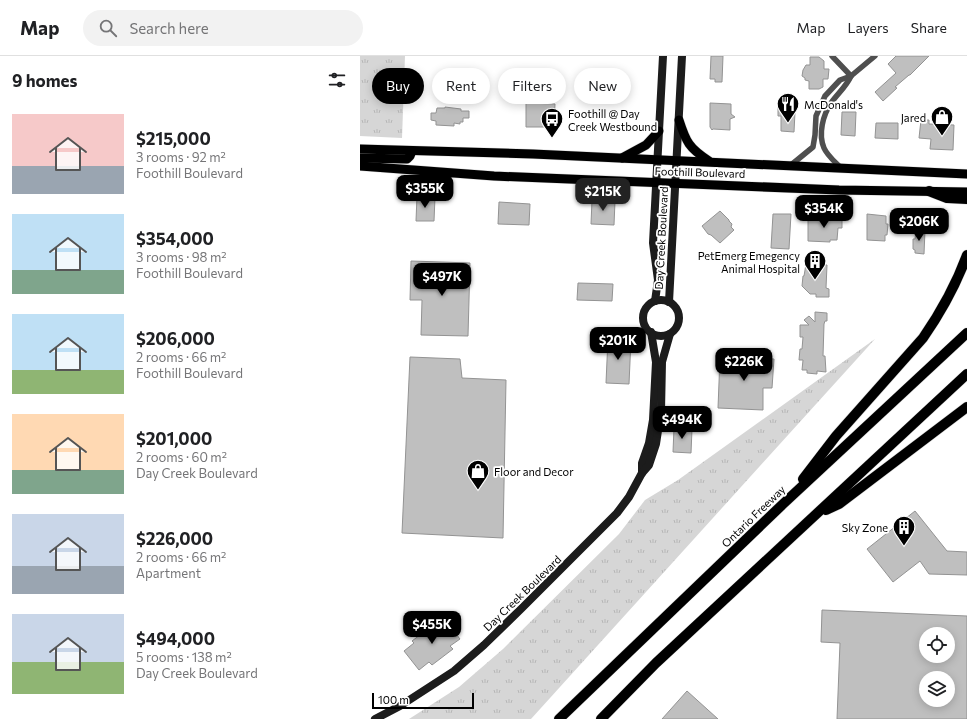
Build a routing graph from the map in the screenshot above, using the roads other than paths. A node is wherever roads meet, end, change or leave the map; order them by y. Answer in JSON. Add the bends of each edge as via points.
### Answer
{"nodes":[{"id":1,"x":663,"y":56,"type":"edge"},
{"id":2,"x":682,"y":56,"type":"edge"},
{"id":3,"x":832,"y":56,"type":"edge"},
{"id":4,"x":875,"y":56,"type":"edge"},
{"id":5,"x":851,"y":76,"type":"junction"},
{"id":6,"x":679,"y":120,"type":"junction"},
{"id":7,"x":659,"y":131,"type":"junction"},
{"id":8,"x":360,"y":149,"type":"edge"},
{"id":9,"x":412,"y":151,"type":"junction"},
{"id":10,"x":360,"y":158,"type":"edge"},
{"id":11,"x":622,"y":158,"type":"junction"},
{"id":12,"x":658,"y":160,"type":"junction"},
{"id":13,"x":677,"y":161,"type":"junction"},
{"id":14,"x":710,"y":162,"type":"junction"},
{"id":15,"x":791,"y":165,"type":"junction"},
{"id":16,"x":360,"y":166,"type":"edge"},
{"id":17,"x":840,"y":167,"type":"junction"},
{"id":18,"x":967,"y":174,"type":"edge"},
{"id":19,"x":657,"y":182,"type":"junction"},
{"id":20,"x":675,"y":183,"type":"junction"},
{"id":21,"x":929,"y":191,"type":"junction"},
{"id":22,"x":967,"y":192,"type":"edge"},
{"id":23,"x":967,"y":199,"type":"edge"},
{"id":24,"x":967,"y":255,"type":"edge"},
{"id":25,"x":655,"y":301,"type":"junction"},
{"id":26,"x":669,"y":302,"type":"junction"},
{"id":27,"x":651,"y":332,"type":"junction"},
{"id":28,"x":967,"y":333,"type":"edge"},
{"id":29,"x":670,"y":334,"type":"junction"},
{"id":30,"x":967,"y":374,"type":"edge"},
{"id":31,"x":967,"y":407,"type":"edge"},
{"id":32,"x":642,"y":473,"type":"junction"},
{"id":33,"x":783,"y":504,"type":"junction"},
{"id":34,"x":817,"y":514,"type":"junction"},
{"id":35,"x":376,"y":719,"type":"edge"},
{"id":36,"x":559,"y":719,"type":"edge"},
{"id":37,"x":601,"y":719,"type":"edge"}],
"edges":[{"from":1,"to":7,"type":"street","name":"Day Creek Boulevard"},
{"from":2,"to":6,"type":"street","name":"Day Creek Boulevard"},
{"from":3,"to":5,"type":"street"},
{"from":4,"to":5,"type":"street"},
{"from":5,"to":15,"type":"street","via":[[840,80],[825,96],[816,116],[813,147]]},
{"from":5,"to":17,"type":"street","via":[[847,86],[826,110],[822,125],[824,147]]},
{"from":6,"to":13,"type":"street","name":"Day Creek Boulevard"},
{"from":6,"to":14,"type":"main road","via":[[686,140]]},
{"from":7,"to":11,"type":"main road","via":[[646,145]]},
{"from":7,"to":12,"type":"street","name":"Day Creek Boulevard"},
{"from":8,"to":9,"type":"main road","name":"Foothill Boulevard"},
{"from":9,"to":10,"type":"main road","via":[[407,159]]},
{"from":9,"to":11,"type":"main road","name":"Foothill Boulevard"},
{"from":11,"to":12,"type":"main road","name":"Foothill Boulevard"},
{"from":12,"to":13,"type":"main road","name":"Foothill Boulevard"},
{"from":12,"to":19,"type":"street","name":"Day Creek Boulevard"},
{"from":13,"to":14,"type":"main road","name":"Foothill Boulevard"},
{"from":13,"to":20,"type":"street","name":"Day Creek Boulevard"},
{"from":14,"to":15,"type":"main road","name":"Foothill Boulevard"},
{"from":15,"to":17,"type":"main road","name":"Foothill Boulevard"},
{"from":16,"to":19,"type":"main road","name":"Foothill Boulevard","via":[[486,175]]},
{"from":17,"to":18,"type":"main road","name":"Foothill Boulevard"},
{"from":19,"to":20,"type":"main road","name":"Foothill Boulevard"},
{"from":19,"to":25,"type":"street","name":"Day Creek Boulevard","via":[[653,243],[658,280]]},
{"from":20,"to":21,"type":"main road","name":"Foothill Boulevard"},
{"from":20,"to":26,"type":"street","name":"Day Creek Boulevard"},
{"from":21,"to":22,"type":"main road","name":"Foothill Boulevard"},
{"from":21,"to":23,"type":"highway","via":[[947,198]]},
{"from":24,"to":33,"type":"highway","via":[[950,295],[923,338],[836,436]]},
{"from":25,"to":26,"type":"street"},
{"from":25,"to":27,"type":"street","via":[[648,307],[644,316],[645,326]]},
{"from":26,"to":29,"type":"street","via":[[679,316],[677,327]]},
{"from":27,"to":29,"type":"street","via":[[660,336]]},
{"from":27,"to":32,"type":"street","name":"Day Creek Boulevard","via":[[656,362],[654,416],[642,463]]},
{"from":28,"to":33,"type":"highway","name":"Ontario Freeway"},
{"from":29,"to":32,"type":"street","name":"Day Creek Boulevard","via":[[662,362],[659,432],[649,465]]},
{"from":30,"to":34,"type":"highway"},
{"from":31,"to":34,"type":"highway","via":[[840,504]]},
{"from":32,"to":35,"type":"street","name":"Day Creek Boulevard","via":[[617,513],[484,645],[454,671]]},
{"from":33,"to":36,"type":"highway","name":"Ontario Freeway"},
{"from":34,"to":37,"type":"highway","via":[[656,663]]}]}
